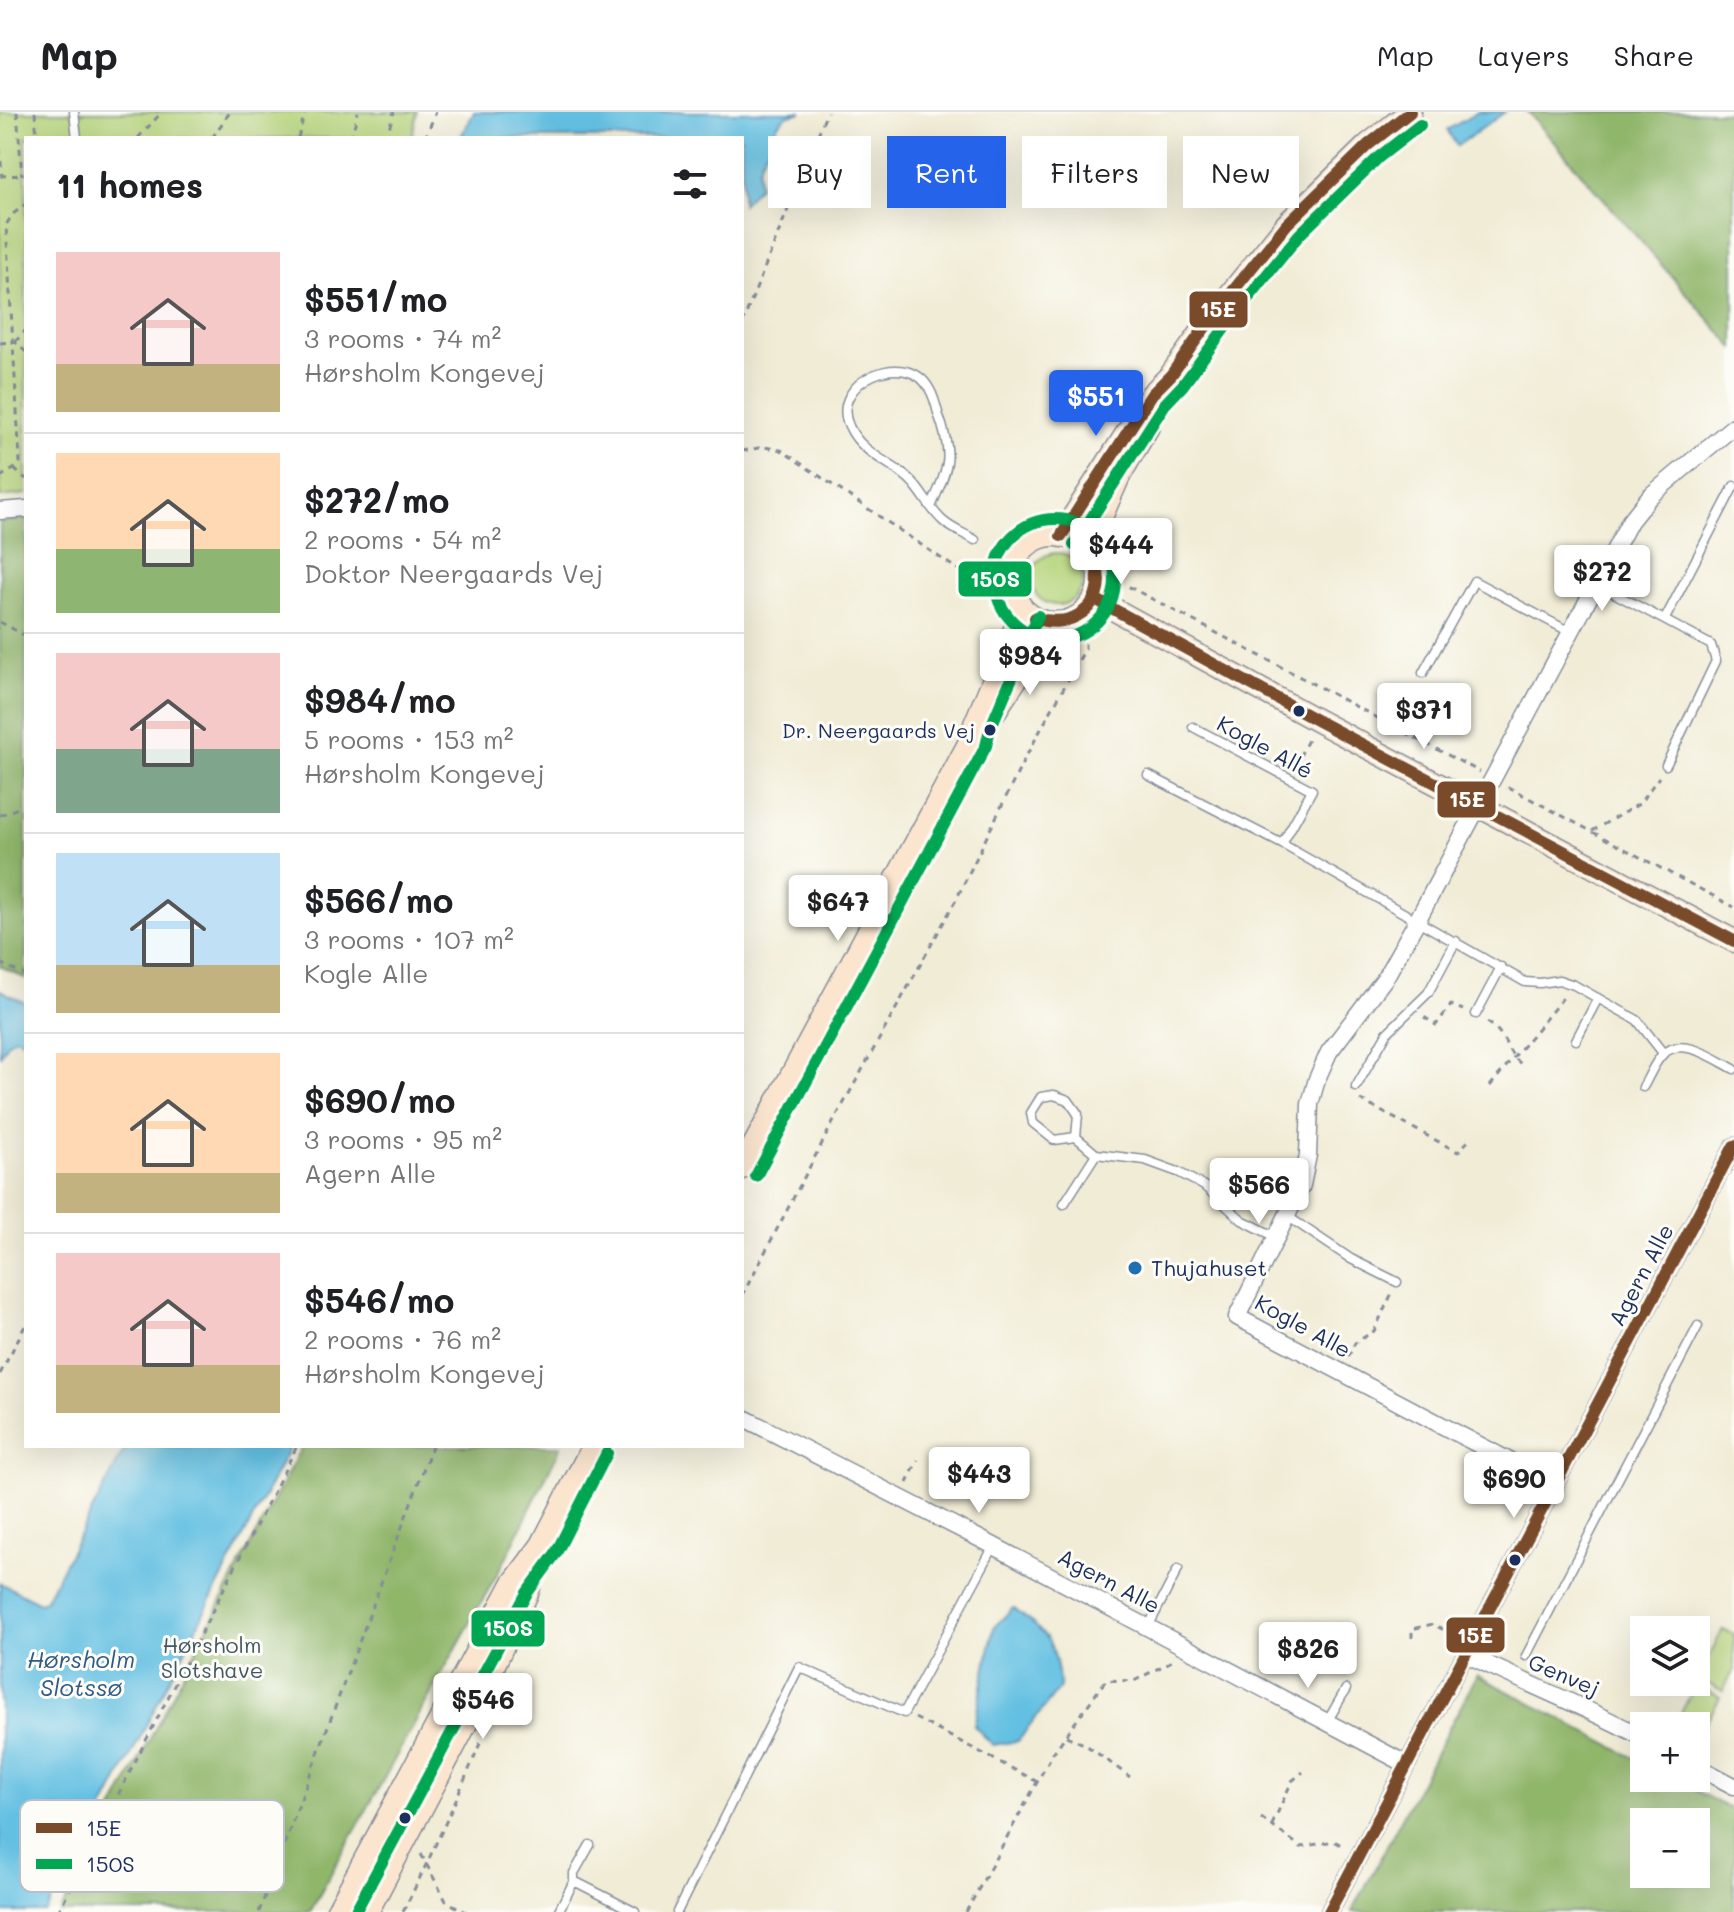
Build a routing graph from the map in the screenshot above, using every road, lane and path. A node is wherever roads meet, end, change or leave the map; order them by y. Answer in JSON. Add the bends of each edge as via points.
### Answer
{"nodes":[{"id":1,"x":17,"y":112,"type":"edge"},
{"id":2,"x":35,"y":112,"type":"edge"},
{"id":3,"x":74,"y":112,"type":"edge"},
{"id":4,"x":162,"y":112,"type":"edge"},
{"id":5,"x":230,"y":112,"type":"edge"},
{"id":6,"x":305,"y":112,"type":"edge"},
{"id":7,"x":358,"y":112,"type":"edge"},
{"id":8,"x":394,"y":112,"type":"edge"},
{"id":9,"x":436,"y":112,"type":"edge"},
{"id":10,"x":827,"y":112,"type":"edge"},
{"id":11,"x":1410,"y":112,"type":"edge"},
{"id":12,"x":37,"y":136,"type":"edge"},
{"id":13,"x":77,"y":136,"type":"edge"},
{"id":14,"x":140,"y":136,"type":"edge"},
{"id":15,"x":213,"y":136,"type":"edge"},
{"id":16,"x":299,"y":136,"type":"edge"},
{"id":17,"x":352,"y":136,"type":"edge"},
{"id":18,"x":387,"y":136,"type":"edge"},
{"id":19,"x":426,"y":136,"type":"edge"},
{"id":20,"x":0,"y":149,"type":"edge"},
{"id":21,"x":24,"y":175,"type":"edge"},
{"id":22,"x":1,"y":176,"type":"edge"},
{"id":23,"x":24,"y":206,"type":"edge"},
{"id":24,"x":744,"y":319,"type":"edge"},
{"id":25,"x":24,"y":332,"type":"edge"},
{"id":26,"x":15,"y":342,"type":"junction"},
{"id":27,"x":0,"y":343,"type":"edge"},
{"id":28,"x":24,"y":350,"type":"edge"},
{"id":29,"x":1171,"y":375,"type":"junction"},
{"id":30,"x":17,"y":409,"type":"junction"},
{"id":31,"x":24,"y":409,"type":"edge"},
{"id":32,"x":17,"y":418,"type":"junction"},
{"id":33,"x":24,"y":418,"type":"edge"},
{"id":34,"x":24,"y":425,"type":"edge"},
{"id":35,"x":18,"y":426,"type":"junction"},
{"id":36,"x":1734,"y":426,"type":"edge"},
{"id":37,"x":19,"y":434,"type":"junction"},
{"id":38,"x":24,"y":434,"type":"edge"},
{"id":39,"x":19,"y":441,"type":"junction"},
{"id":40,"x":24,"y":441,"type":"edge"},
{"id":41,"x":20,"y":449,"type":"junction"},
{"id":42,"x":24,"y":449,"type":"edge"},
{"id":43,"x":744,"y":451,"type":"edge"},
{"id":44,"x":14,"y":469,"type":"junction"},
{"id":45,"x":0,"y":477,"type":"edge"},
{"id":46,"x":24,"y":477,"type":"edge"},
{"id":47,"x":1734,"y":486,"type":"edge"},
{"id":48,"x":931,"y":507,"type":"junction"},
{"id":49,"x":24,"y":509,"type":"edge"},
{"id":50,"x":0,"y":511,"type":"edge"},
{"id":51,"x":1061,"y":536,"type":"junction"},
{"id":52,"x":975,"y":540,"type":"dead end"},
{"id":53,"x":1087,"y":549,"type":"junction"},
{"id":54,"x":1595,"y":583,"type":"junction"},
{"id":55,"x":1093,"y":597,"type":"junction"},
{"id":56,"x":1018,"y":600,"type":"junction"},
{"id":57,"x":1665,"y":619,"type":"junction"},
{"id":58,"x":0,"y":622,"type":"edge"},
{"id":59,"x":1053,"y":623,"type":"junction"},
{"id":60,"x":1570,"y":632,"type":"junction"},
{"id":61,"x":24,"y":635,"type":"edge"},
{"id":62,"x":1423,"y":673,"type":"dead end"},
{"id":63,"x":1193,"y":727,"type":"dead end"},
{"id":64,"x":972,"y":738,"type":"junction"},
{"id":65,"x":1666,"y":765,"type":"joint"},
{"id":66,"x":1148,"y":775,"type":"dead end"},
{"id":67,"x":1492,"y":779,"type":"junction"},
{"id":68,"x":1478,"y":805,"type":"junction"},
{"id":69,"x":24,"y":806,"type":"edge"},
{"id":70,"x":0,"y":815,"type":"edge"},
{"id":71,"x":1592,"y":831,"type":"junction"},
{"id":72,"x":1282,"y":844,"type":"junction"},
{"id":73,"x":1734,"y":907,"type":"edge"},
{"id":74,"x":1418,"y":919,"type":"junction"},
{"id":75,"x":1456,"y":941,"type":"junction"},
{"id":76,"x":1734,"y":941,"type":"edge"},
{"id":77,"x":0,"y":963,"type":"edge"},
{"id":78,"x":1501,"y":967,"type":"junction"},
{"id":79,"x":24,"y":975,"type":"edge"},
{"id":80,"x":1574,"y":985,"type":"junction"},
{"id":81,"x":1598,"y":998,"type":"junction"},
{"id":82,"x":1476,"y":1014,"type":"dead end"},
{"id":83,"x":1576,"y":1040,"type":"dead end"},
{"id":84,"x":1663,"y":1053,"type":"junction"},
{"id":85,"x":1734,"y":1069,"type":"edge"},
{"id":86,"x":1490,"y":1086,"type":"dead end"},
{"id":87,"x":1356,"y":1087,"type":"joint"},
{"id":88,"x":1643,"y":1087,"type":"dead end"},
{"id":89,"x":1076,"y":1137,"type":"junction"},
{"id":90,"x":1470,"y":1139,"type":"dead end"},
{"id":91,"x":1734,"y":1146,"type":"edge"},
{"id":92,"x":1096,"y":1154,"type":"junction"},
{"id":93,"x":744,"y":1164,"type":"edge"},
{"id":94,"x":1064,"y":1204,"type":"dead end"},
{"id":95,"x":1286,"y":1215,"type":"junction"},
{"id":96,"x":1276,"y":1237,"type":"junction"},
{"id":97,"x":1397,"y":1282,"type":"joint"},
{"id":98,"x":744,"y":1292,"type":"edge"},
{"id":99,"x":1698,"y":1326,"type":"dead end"},
{"id":100,"x":24,"y":1328,"type":"edge"},
{"id":101,"x":1340,"y":1372,"type":"junction"},
{"id":102,"x":0,"y":1374,"type":"edge"},
{"id":103,"x":744,"y":1421,"type":"edge"},
{"id":104,"x":296,"y":1448,"type":"edge"},
{"id":105,"x":431,"y":1448,"type":"edge"},
{"id":106,"x":592,"y":1448,"type":"edge"},
{"id":107,"x":918,"y":1460,"type":"dead end"},
{"id":108,"x":1555,"y":1485,"type":"junction"},
{"id":109,"x":901,"y":1497,"type":"junction"},
{"id":110,"x":542,"y":1545,"type":"junction"},
{"id":111,"x":994,"y":1546,"type":"junction"},
{"id":112,"x":1178,"y":1569,"type":"dead end"},
{"id":113,"x":1148,"y":1627,"type":"junction"},
{"id":114,"x":1412,"y":1638,"type":"dead end"},
{"id":115,"x":1468,"y":1649,"type":"junction"},
{"id":116,"x":1191,"y":1650,"type":"junction"},
{"id":117,"x":1526,"y":1656,"type":"dead end"},
{"id":118,"x":1346,"y":1689,"type":"dead end"},
{"id":119,"x":447,"y":1707,"type":"junction"},
{"id":120,"x":904,"y":1713,"type":"junction"},
{"id":121,"x":1327,"y":1722,"type":"junction"},
{"id":122,"x":1630,"y":1731,"type":"edge"},
{"id":123,"x":1065,"y":1736,"type":"junction"},
{"id":124,"x":1406,"y":1764,"type":"junction"},
{"id":125,"x":1303,"y":1772,"type":"dead end"},
{"id":126,"x":1710,"y":1773,"type":"edge"},
{"id":127,"x":1130,"y":1777,"type":"dead end"},
{"id":128,"x":1037,"y":1782,"type":"junction"},
{"id":129,"x":1734,"y":1786,"type":"edge"},
{"id":130,"x":115,"y":1800,"type":"edge"},
{"id":131,"x":1261,"y":1818,"type":"dead end"},
{"id":132,"x":1272,"y":1825,"type":"junction"},
{"id":133,"x":410,"y":1834,"type":"junction"},
{"id":134,"x":284,"y":1845,"type":"edge"},
{"id":135,"x":590,"y":1845,"type":"dead end"},
{"id":136,"x":1359,"y":1855,"type":"junction"},
{"id":137,"x":574,"y":1881,"type":"junction"},
{"id":138,"x":68,"y":1892,"type":"edge"},
{"id":139,"x":266,"y":1892,"type":"edge"},
{"id":140,"x":58,"y":1912,"type":"edge"},
{"id":141,"x":259,"y":1912,"type":"edge"},
{"id":142,"x":337,"y":1912,"type":"edge"},
{"id":143,"x":350,"y":1912,"type":"edge"},
{"id":144,"x":367,"y":1912,"type":"edge"},
{"id":145,"x":466,"y":1912,"type":"edge"},
{"id":146,"x":558,"y":1912,"type":"edge"},
{"id":147,"x":635,"y":1912,"type":"edge"},
{"id":148,"x":677,"y":1912,"type":"edge"},
{"id":149,"x":966,"y":1912,"type":"edge"},
{"id":150,"x":1329,"y":1912,"type":"edge"}],
"edges":[{"from":1,"to":21,"type":"path"},
{"from":2,"to":12,"type":"path"},
{"from":3,"to":13,"type":"lane"},
{"from":4,"to":14,"type":"path"},
{"from":5,"to":15,"type":"path"},
{"from":6,"to":16,"type":"path"},
{"from":7,"to":17,"type":"path"},
{"from":8,"to":18,"type":"path"},
{"from":9,"to":19,"type":"path"},
{"from":10,"to":24,"type":"path"},
{"from":11,"to":29,"type":"main road","via":[[1287,224]]},
{"from":20,"to":22,"type":"path"},
{"from":21,"to":22,"type":"path"},
{"from":23,"to":26,"type":"path","via":[[6,225]]},
{"from":25,"to":26,"type":"path"},
{"from":26,"to":27,"type":"path"},
{"from":26,"to":28,"type":"path"},
{"from":26,"to":30,"type":"path"},
{"from":29,"to":51,"type":"main road","via":[[1152,394]]},
{"from":29,"to":53,"type":"main road","via":[[1164,402],[1119,476]]},
{"from":30,"to":31,"type":"path"},
{"from":30,"to":32,"type":"path"},
{"from":32,"to":33,"type":"path"},
{"from":32,"to":35,"type":"path"},
{"from":34,"to":35,"type":"path"},
{"from":35,"to":37,"type":"path"},
{"from":36,"to":54,"type":"street","name":"Kogle Alle","via":[[1650,496]]},
{"from":37,"to":38,"type":"path"},
{"from":37,"to":39,"type":"path"},
{"from":39,"to":40,"type":"path"},
{"from":39,"to":41,"type":"path"},
{"from":41,"to":42,"type":"path"},
{"from":41,"to":44,"type":"path"},
{"from":43,"to":56,"type":"path","via":[[781,450],[991,592]]},
{"from":44,"to":45,"type":"path"},
{"from":44,"to":46,"type":"path"},
{"from":47,"to":57,"type":"lane"},
{"from":48,"to":48,"type":"lane","via":[[910,479],[863,448],[848,425],[851,394],[863,380],[887,368],[915,373],[930,387],[948,441],[948,463]]},
{"from":48,"to":52,"type":"lane"},
{"from":49,"to":50,"type":"street"},
{"from":51,"to":53,"type":"main road"},
{"from":51,"to":56,"type":"main road","via":[[1035,540],[1016,559],[1011,575]]},
{"from":53,"to":55,"type":"main road","via":[[1096,563]]},
{"from":54,"to":57,"type":"lane"},
{"from":54,"to":60,"type":"street","name":"Kogle Alle"},
{"from":55,"to":59,"type":"main road","via":[[1070,621]]},
{"from":55,"to":67,"type":"path","via":[[1122,583]]},
{"from":55,"to":68,"type":"main road"},
{"from":55,"to":98,"type":"path","via":[[1085,649]]},
{"from":56,"to":59,"type":"main road","via":[[1042,621]]},
{"from":56,"to":64,"type":"main road"},
{"from":57,"to":65,"type":"lane","via":[[1711,645],[1716,661]]},
{"from":58,"to":61,"type":"path"},
{"from":59,"to":64,"type":"main road","via":[[985,727]]},
{"from":60,"to":62,"type":"lane","via":[[1474,581]]},
{"from":60,"to":67,"type":"street","name":"Kogle Alle"},
{"from":63,"to":72,"type":"lane","name":"Kogle Allé","via":[[1312,790]]},
{"from":64,"to":93,"type":"main road"},
{"from":65,"to":71,"type":"path","via":[[1639,804]]},
{"from":66,"to":72,"type":"lane"},
{"from":67,"to":68,"type":"street","name":"Kogle Alle"},
{"from":67,"to":71,"type":"path"},
{"from":68,"to":74,"type":"street","name":"Kogle Alle"},
{"from":68,"to":76,"type":"main road"},
{"from":69,"to":70,"type":"path"},
{"from":71,"to":73,"type":"path"},
{"from":72,"to":74,"type":"lane"},
{"from":74,"to":75,"type":"lane"},
{"from":74,"to":95,"type":"street","name":"Kogle Alle","via":[[1385,978],[1329,1052],[1310,1104],[1302,1185]]},
{"from":75,"to":78,"type":"lane"},
{"from":75,"to":87,"type":"lane","via":[[1428,993],[1387,1033]]},
{"from":77,"to":79,"type":"path"},
{"from":78,"to":80,"type":"lane","via":[[1525,982],[1559,980]]},
{"from":78,"to":82,"type":"lane"},
{"from":80,"to":81,"type":"lane"},
{"from":80,"to":86,"type":"path"},
{"from":81,"to":83,"type":"lane"},
{"from":81,"to":84,"type":"lane","via":[[1637,1020]]},
{"from":84,"to":85,"type":"lane","via":[[1692,1048]]},
{"from":84,"to":88,"type":"lane"},
{"from":87,"to":90,"type":"path","via":[[1357,1098],[1458,1152]]},
{"from":89,"to":89,"type":"lane","via":[[1078,1114],[1068,1100],[1041,1097],[1031,1113],[1033,1123],[1054,1140]]},
{"from":89,"to":92,"type":"lane"},
{"from":91,"to":108,"type":"street","name":"Agern Alle"},
{"from":92,"to":94,"type":"lane"},
{"from":92,"to":96,"type":"lane","via":[[1145,1160],[1178,1172],[1204,1186],[1242,1220]]},
{"from":95,"to":96,"type":"street","name":"Kogle Alle"},
{"from":95,"to":97,"type":"lane","via":[[1351,1259]]},
{"from":96,"to":101,"type":"street","name":"Kogle Alle","via":[[1237,1317]]},
{"from":97,"to":101,"type":"path","via":[[1374,1331],[1355,1343]]},
{"from":99,"to":117,"type":"lane"},
{"from":100,"to":102,"type":"path"},
{"from":101,"to":108,"type":"street","name":"Kogle Alle"},
{"from":103,"to":109,"type":"street","name":"Agern Alle"},
{"from":104,"to":130,"type":"path"},
{"from":105,"to":134,"type":"path"},
{"from":106,"to":110,"type":"main road"},
{"from":107,"to":109,"type":"path"},
{"from":108,"to":115,"type":"street","name":"Agern Alle"},
{"from":109,"to":111,"type":"street","name":"Agern Alle"},
{"from":110,"to":119,"type":"main road","via":[[513,1584]]},
{"from":110,"to":133,"type":"main road","via":[[528,1591]]},
{"from":111,"to":113,"type":"street","name":"Agern Alle"},
{"from":111,"to":120,"type":"lane"},
{"from":112,"to":113,"type":"lane"},
{"from":113,"to":116,"type":"street","name":"Agern Alle"},
{"from":114,"to":115,"type":"path","via":[[1412,1629],[1433,1624]]},
{"from":115,"to":122,"type":"street","name":"Genvej","via":[[1531,1686]]},
{"from":115,"to":124,"type":"street","name":"Agern Alle"},
{"from":116,"to":121,"type":"street","name":"Agern Alle"},
{"from":116,"to":123,"type":"path","via":[[1134,1681],[1106,1680]]},
{"from":118,"to":121,"type":"lane"},
{"from":119,"to":142,"type":"main road"},
{"from":119,"to":143,"type":"main road","via":[[438,1744]]},
{"from":120,"to":128,"type":"path"},
{"from":120,"to":148,"type":"lane","via":[[799,1667]]},
{"from":121,"to":124,"type":"street","name":"Agern Alle"},
{"from":123,"to":127,"type":"path"},
{"from":123,"to":128,"type":"path"},
{"from":124,"to":136,"type":"street","name":"Agern Alle"},
{"from":125,"to":132,"type":"path","via":[[1292,1781]]},
{"from":126,"to":129,"type":"street"},
{"from":128,"to":149,"type":"path"},
{"from":131,"to":132,"type":"path"},
{"from":132,"to":136,"type":"path","via":[[1301,1847],[1334,1841]]},
{"from":133,"to":144,"type":"main road"},
{"from":133,"to":145,"type":"path","via":[[446,1901]]},
{"from":135,"to":137,"type":"lane"},
{"from":136,"to":150,"type":"street","name":"Agern Alle"},
{"from":137,"to":146,"type":"lane"},
{"from":137,"to":147,"type":"lane"},
{"from":138,"to":140,"type":"path"},
{"from":139,"to":141,"type":"path"}]}
